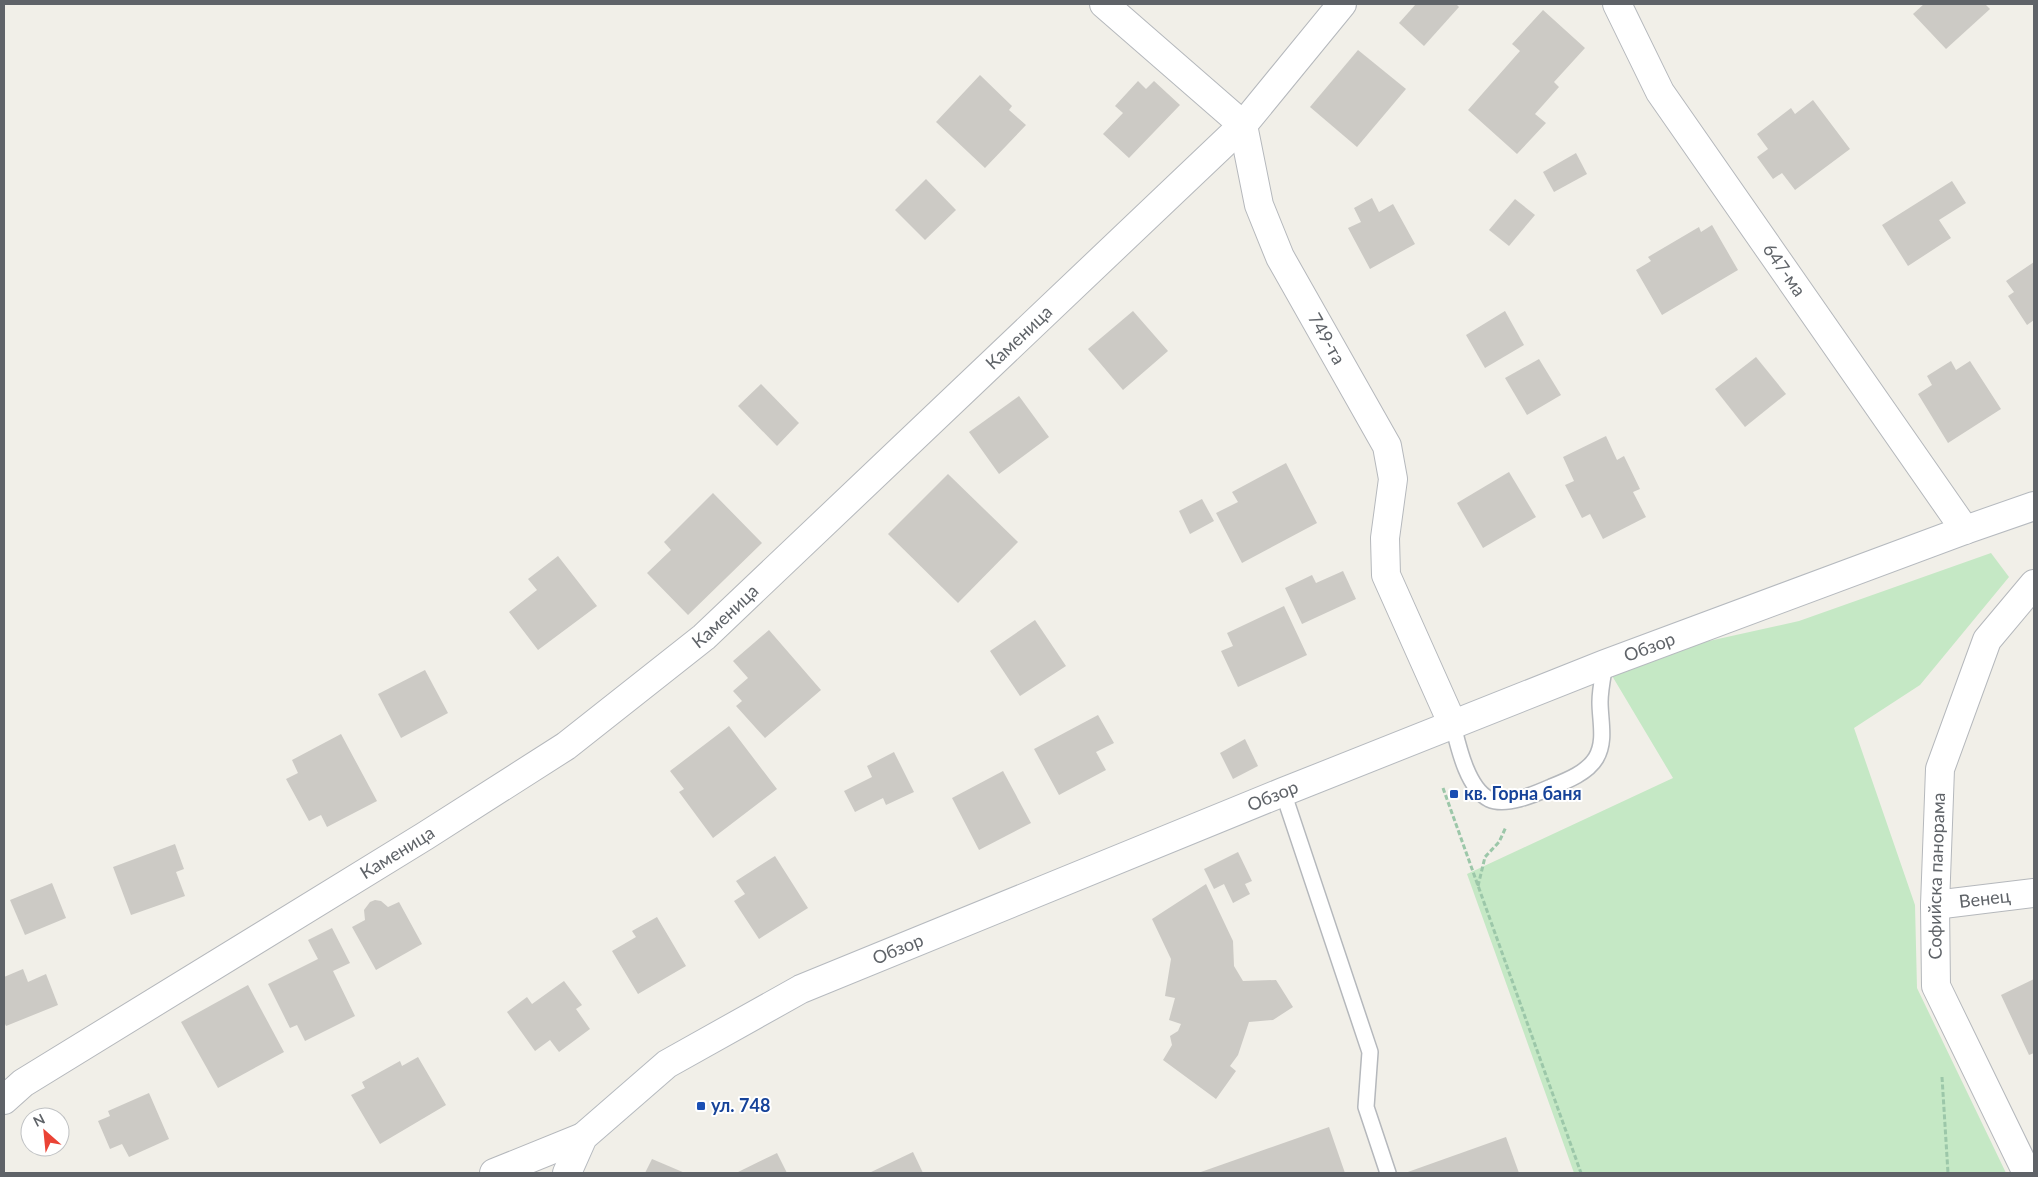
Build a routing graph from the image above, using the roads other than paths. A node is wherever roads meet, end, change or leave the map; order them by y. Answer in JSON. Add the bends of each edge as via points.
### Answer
{"nodes":[{"id":1,"x":1104,"y":4,"type":"edge"},
{"id":2,"x":1342,"y":4,"type":"edge"},
{"id":3,"x":1617,"y":4,"type":"edge"},
{"id":4,"x":1243,"y":125,"type":"junction"},
{"id":5,"x":2034,"y":506,"type":"edge"},
{"id":6,"x":1964,"y":530,"type":"junction"},
{"id":7,"x":2034,"y":584,"type":"edge"},
{"id":8,"x":1605,"y":664,"type":"junction"},
{"id":9,"x":1453,"y":725,"type":"junction"},
{"id":10,"x":1283,"y":792,"type":"junction"},
{"id":11,"x":2034,"y":893,"type":"edge"},
{"id":12,"x":1935,"y":905,"type":"junction"},
{"id":13,"x":4,"y":1100,"type":"edge"},
{"id":14,"x":583,"y":1137,"type":"junction"},
{"id":15,"x":494,"y":1173,"type":"edge"},
{"id":16,"x":567,"y":1173,"type":"edge"},
{"id":17,"x":1388,"y":1173,"type":"edge"},
{"id":18,"x":2027,"y":1173,"type":"edge"}],
"edges":[{"from":1,"to":4,"type":"street"},
{"from":2,"to":4,"type":"street","name":"Каменица"},
{"from":3,"to":6,"type":"street","name":"647-ма","via":[[1660,92]]},
{"from":4,"to":9,"type":"street","name":"749-та","via":[[1259,206],[1280,257],[1387,446],[1392,479],[1385,538],[1386,575]]},
{"from":4,"to":13,"type":"street","name":"Каменица","via":[[704,637],[574,740],[425,836],[24,1083]]},
{"from":5,"to":6,"type":"street","name":"Обзор"},
{"from":6,"to":8,"type":"street","name":"Обзор"},
{"from":7,"to":12,"type":"street","name":"Софийска панорама","via":[[1987,640],[1940,769]]},
{"from":8,"to":9,"type":"street","name":"Обзор"},
{"from":8,"to":9,"type":"lane","via":[[1600,701],[1602,736],[1596,758],[1581,772],[1525,798],[1488,799],[1474,785],[1463,762]]},
{"from":9,"to":10,"type":"street","name":"Обзор"},
{"from":10,"to":14,"type":"street","name":"Обзор","via":[[801,989],[667,1064]]},
{"from":10,"to":17,"type":"lane","via":[[1370,1052],[1366,1107]]},
{"from":11,"to":12,"type":"street","name":"Венец"},
{"from":12,"to":18,"type":"street","name":"Софийска панорама","via":[[1936,986]]},
{"from":14,"to":15,"type":"street"},
{"from":14,"to":16,"type":"street","name":"Обзор"}]}
